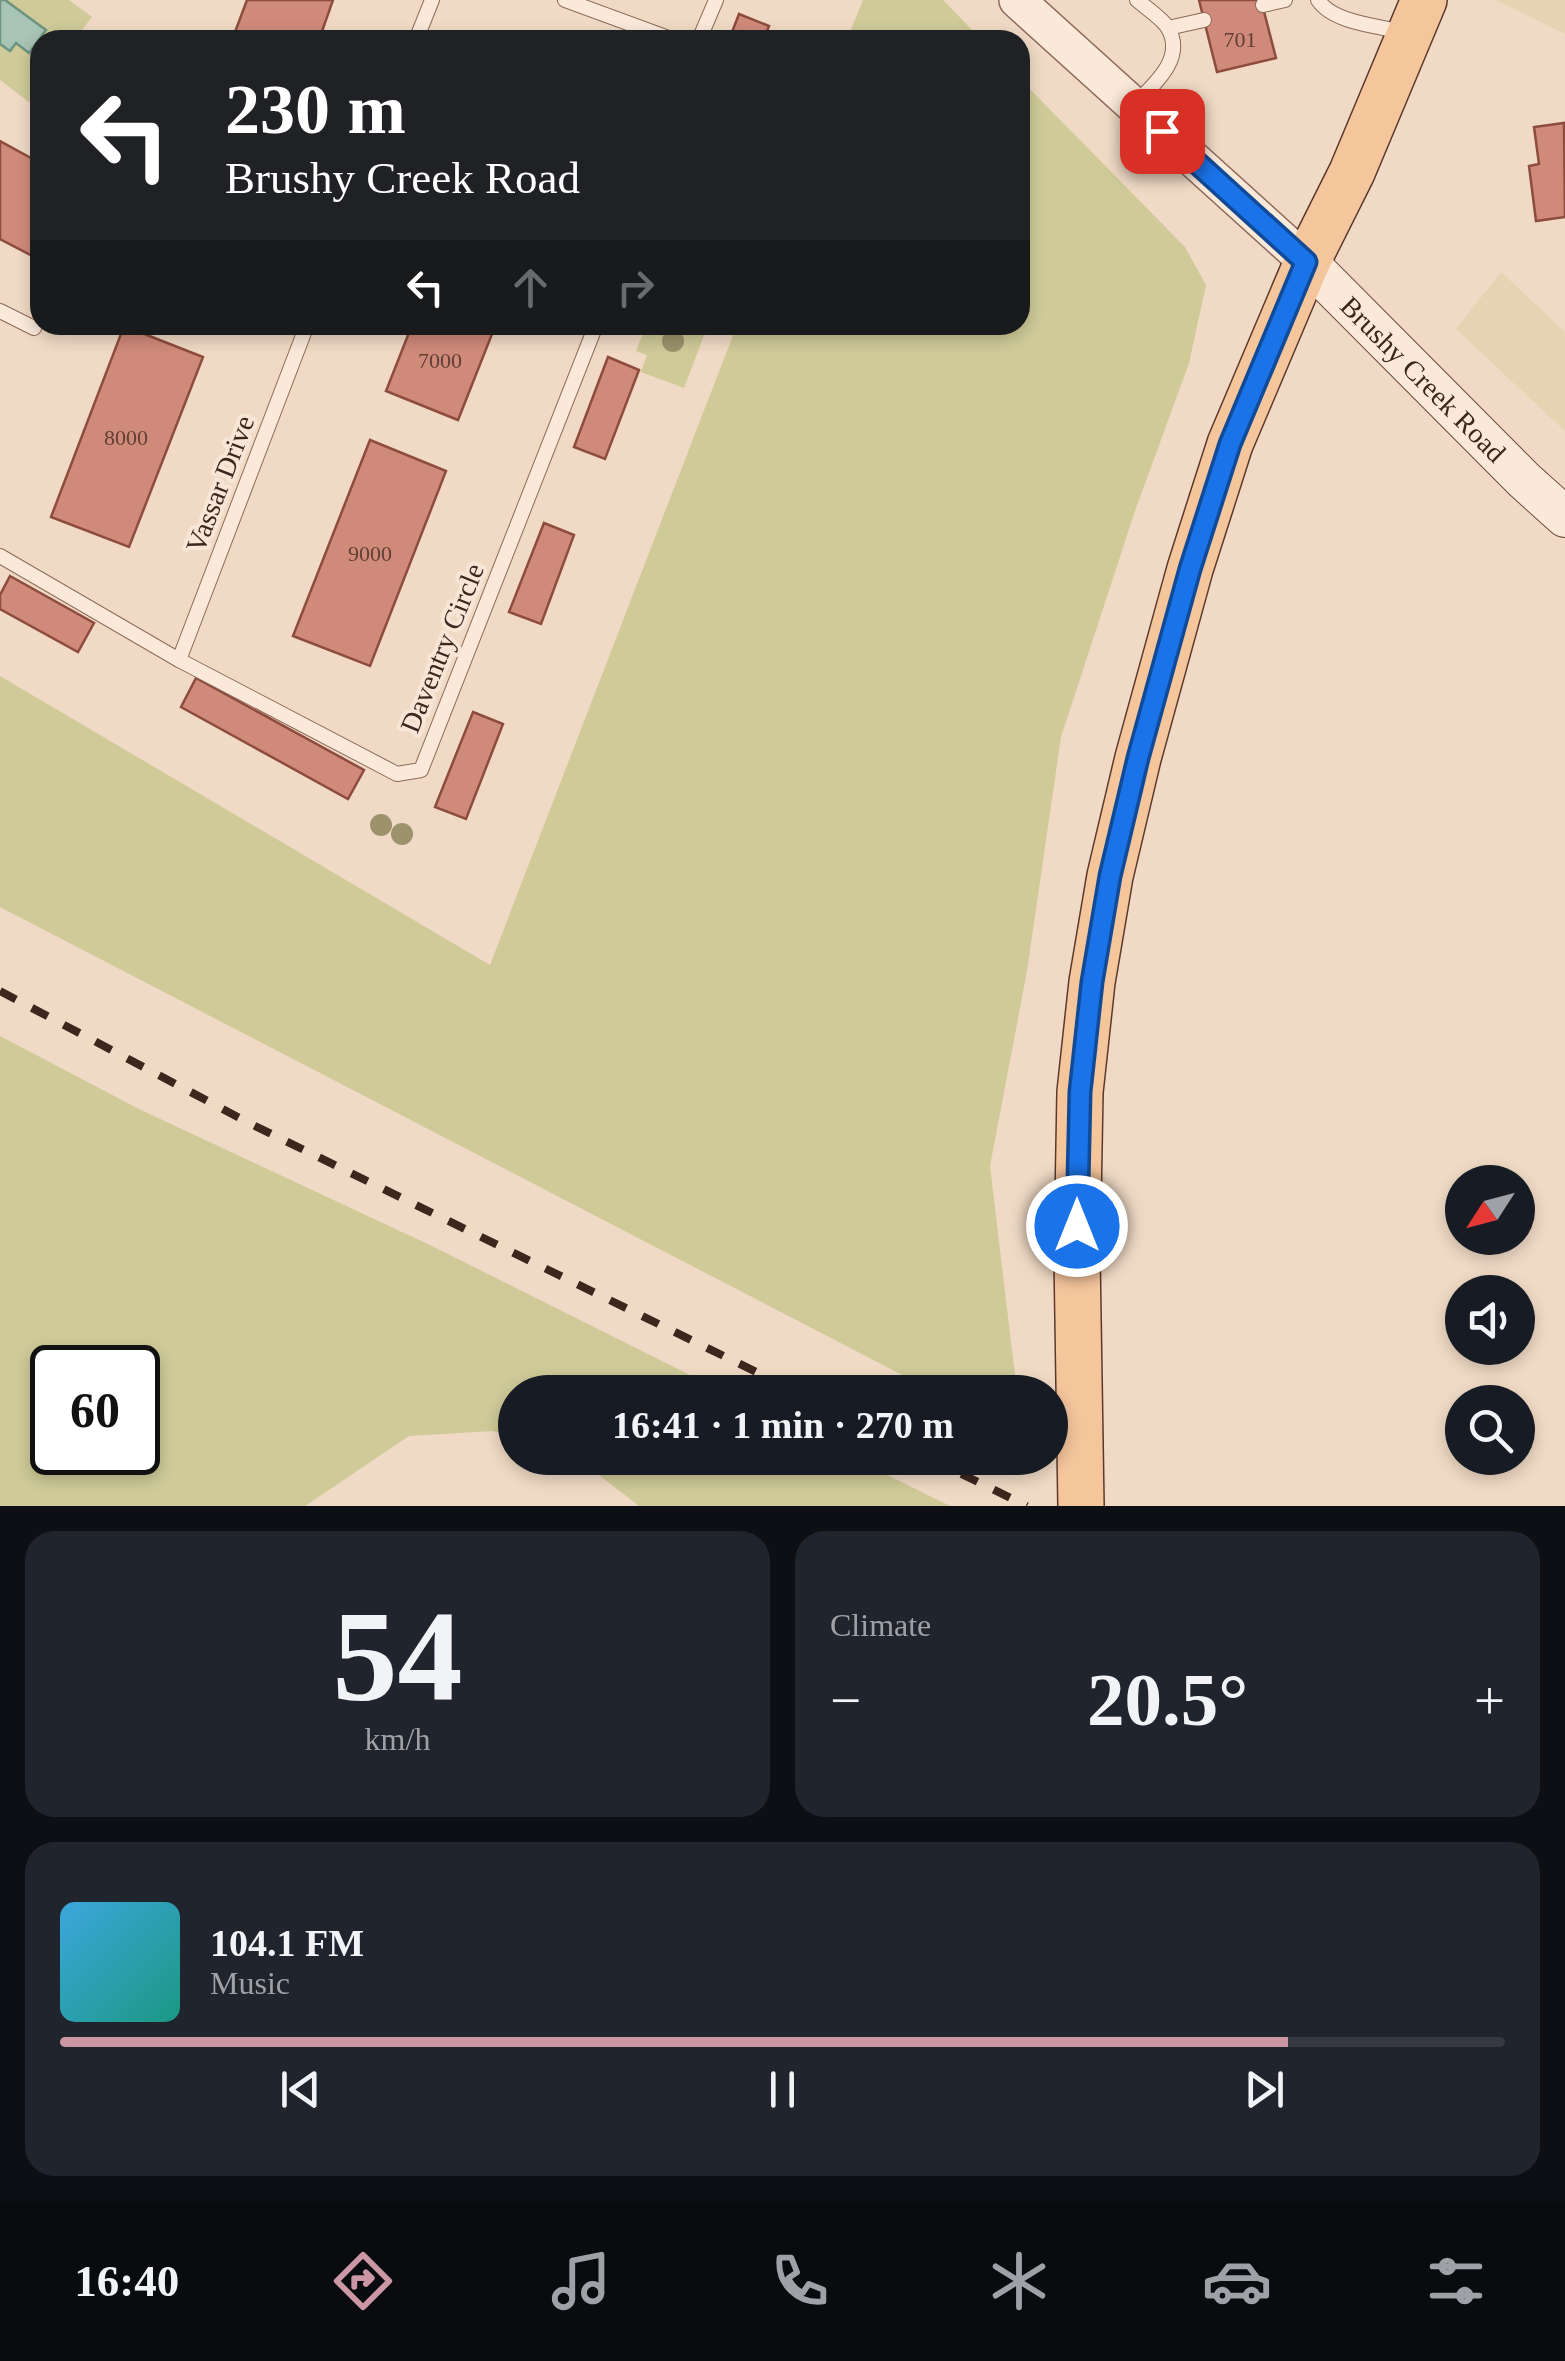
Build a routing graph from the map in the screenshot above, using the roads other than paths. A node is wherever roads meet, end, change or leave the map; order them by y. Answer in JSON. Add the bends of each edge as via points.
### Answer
{"nodes":[{"id":1,"x":432,"y":0,"type":"edge"},
{"id":2,"x":565,"y":0,"type":"edge"},
{"id":3,"x":716,"y":0,"type":"edge"},
{"id":4,"x":1016,"y":0,"type":"edge"},
{"id":5,"x":1137,"y":0,"type":"edge"},
{"id":6,"x":1285,"y":0,"type":"edge"},
{"id":7,"x":1318,"y":0,"type":"edge"},
{"id":8,"x":1262,"y":6,"type":"dead end"},
{"id":9,"x":1417,"y":17,"type":"edge"},
{"id":10,"x":1204,"y":20,"type":"dead end"},
{"id":11,"x":1168,"y":28,"type":"junction"},
{"id":12,"x":420,"y":30,"type":"edge"},
{"id":13,"x":647,"y":30,"type":"edge"},
{"id":14,"x":704,"y":30,"type":"edge"},
{"id":15,"x":1133,"y":105,"type":"junction"},
{"id":16,"x":1306,"y":262,"type":"junction"},
{"id":17,"x":0,"y":310,"type":"edge"},
{"id":18,"x":30,"y":326,"type":"edge"},
{"id":19,"x":303,"y":335,"type":"edge"},
{"id":20,"x":592,"y":335,"type":"edge"},
{"id":21,"x":1565,"y":517,"type":"edge"},
{"id":22,"x":0,"y":556,"type":"edge"},
{"id":23,"x":179,"y":660,"type":"junction"},
{"id":24,"x":1081,"y":1506,"type":"edge"}],
"edges":[{"from":1,"to":12,"type":"lane"},
{"from":2,"to":13,"type":"lane"},
{"from":3,"to":14,"type":"lane"},
{"from":4,"to":15,"type":"street","name":"Brushy Creek Road"},
{"from":5,"to":11,"type":"lane"},
{"from":6,"to":8,"type":"lane"},
{"from":7,"to":9,"type":"lane","via":[[1336,15]]},
{"from":9,"to":16,"type":"main road"},
{"from":10,"to":11,"type":"lane"},
{"from":11,"to":15,"type":"lane","via":[[1168,69]]},
{"from":15,"to":16,"type":"street","name":"Brushy Creek Road"},
{"from":16,"to":21,"type":"main road","name":"Brushy Creek Road"},
{"from":16,"to":24,"type":"main road","via":[[1230,444],[1110,876],[1080,1092]]},
{"from":17,"to":18,"type":"lane"},
{"from":19,"to":23,"type":"lane","name":"Vassar Drive"},
{"from":20,"to":23,"type":"lane","name":"Daventry Circle","via":[[421,770],[396,774]]},
{"from":22,"to":23,"type":"lane","name":"Daventry Circle"}]}
